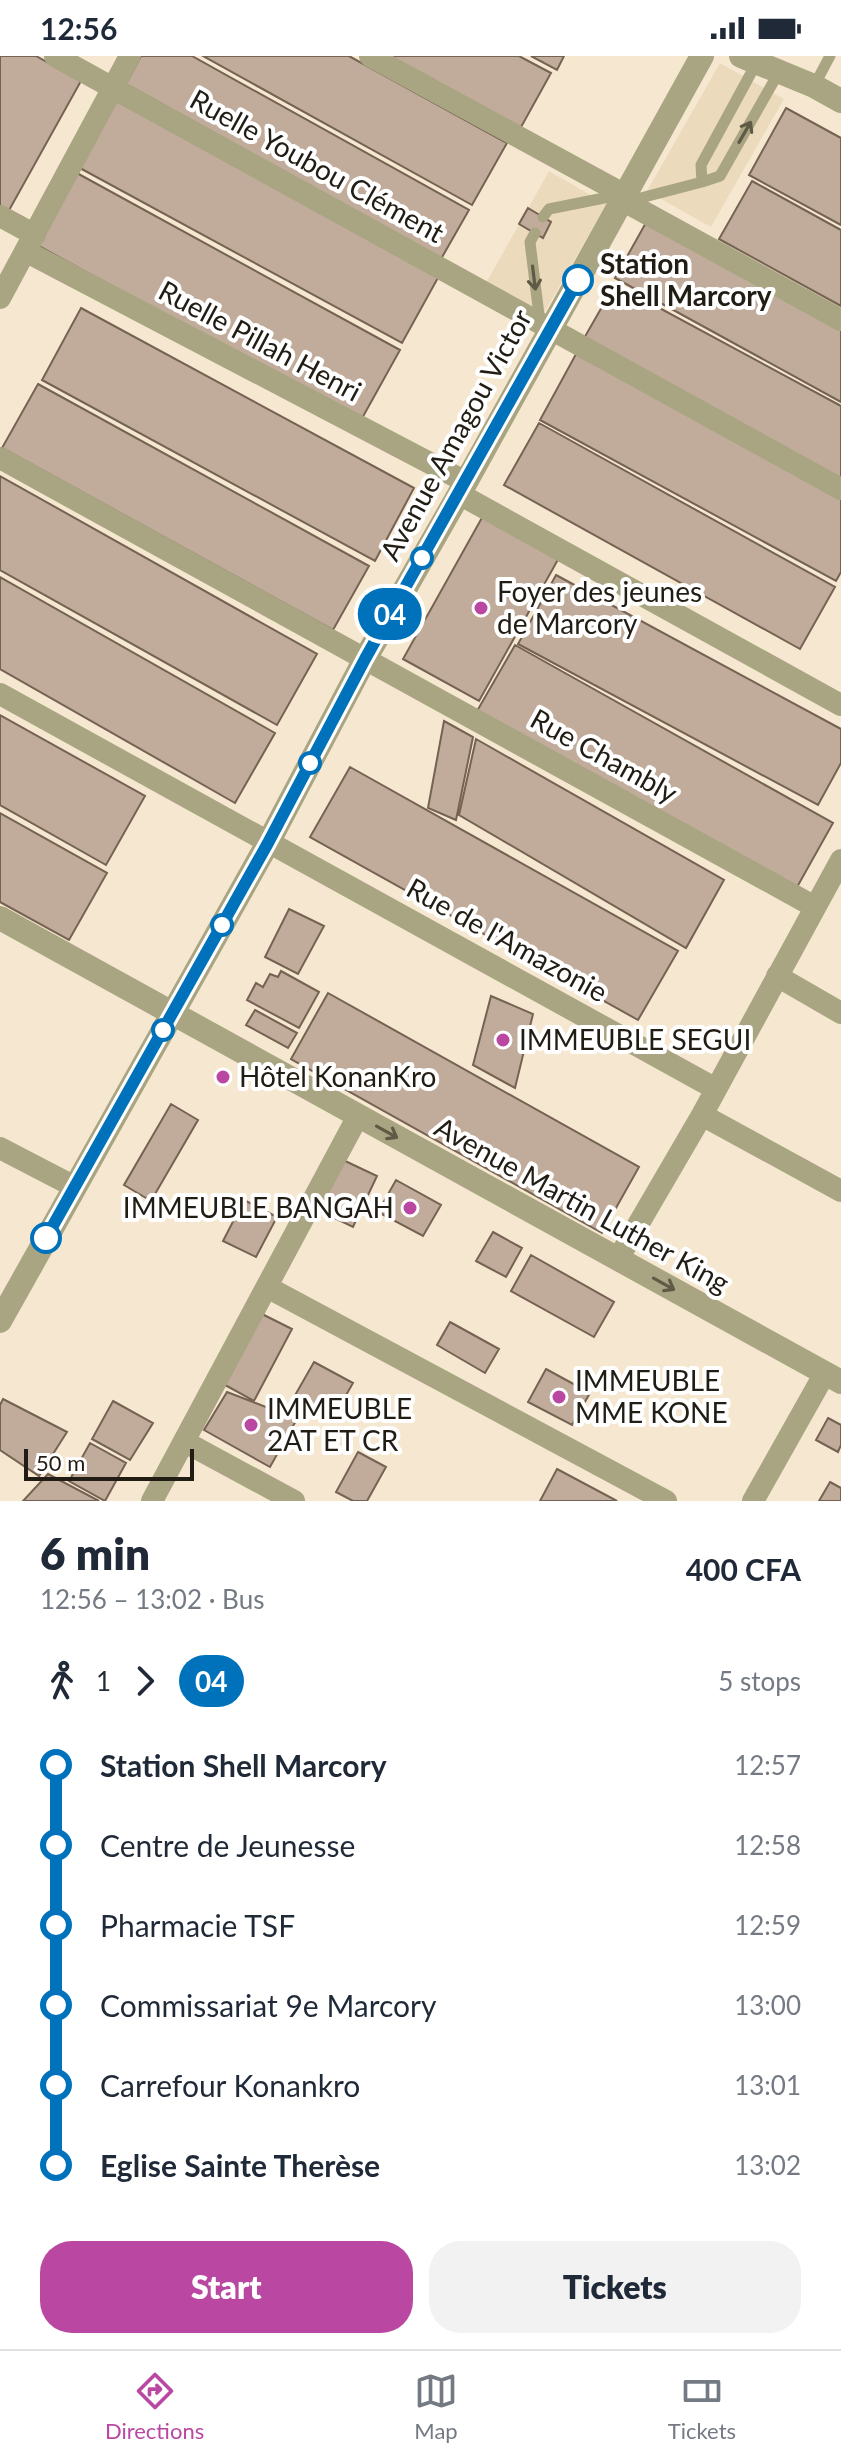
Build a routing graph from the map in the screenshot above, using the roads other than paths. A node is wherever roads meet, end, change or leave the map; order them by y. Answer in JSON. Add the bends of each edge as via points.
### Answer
{"nodes":[{"id":1,"x":55,"y":56,"type":"edge"},
{"id":2,"x":130,"y":56,"type":"edge"},
{"id":3,"x":370,"y":56,"type":"edge"},
{"id":4,"x":702,"y":56,"type":"edge"},
{"id":5,"x":830,"y":56,"type":"edge"},
{"id":6,"x":759,"y":63,"type":"edge"},
{"id":7,"x":112,"y":88,"type":"junction"},
{"id":8,"x":833,"y":93,"type":"edge"},
{"id":9,"x":702,"y":182,"type":"junction"},
{"id":10,"x":624,"y":198,"type":"junction"},
{"id":11,"x":0,"y":216,"type":"edge"},
{"id":12,"x":543,"y":217,"type":"dead end"},
{"id":13,"x":535,"y":233,"type":"dead end"},
{"id":14,"x":31,"y":244,"type":"junction"},
{"id":15,"x":0,"y":298,"type":"edge"},
{"id":16,"x":841,"y":320,"type":"edge"},
{"id":17,"x":546,"y":326,"type":"junction"},
{"id":18,"x":0,"y":458,"type":"edge"},
{"id":19,"x":462,"y":488,"type":"junction"},
{"id":20,"x":841,"y":489,"type":"edge"},
{"id":21,"x":365,"y":659,"type":"junction"},
{"id":22,"x":0,"y":694,"type":"edge"},
{"id":23,"x":841,"y":705,"type":"edge"},
{"id":24,"x":268,"y":843,"type":"junction"},
{"id":25,"x":841,"y":860,"type":"edge"},
{"id":26,"x":815,"y":907,"type":"junction"},
{"id":27,"x":0,"y":918,"type":"edge"},
{"id":28,"x":777,"y":976,"type":"junction"},
{"id":29,"x":172,"y":1013,"type":"junction"},
{"id":30,"x":841,"y":1013,"type":"edge"},
{"id":31,"x":716,"y":1089,"type":"junction"},
{"id":32,"x":702,"y":1115,"type":"junction"},
{"id":33,"x":358,"y":1116,"type":"junction"},
{"id":34,"x":0,"y":1148,"type":"edge"},
{"id":35,"x":75,"y":1187,"type":"junction"},
{"id":36,"x":841,"y":1191,"type":"edge"},
{"id":37,"x":618,"y":1259,"type":"junction"},
{"id":38,"x":267,"y":1287,"type":"junction"},
{"id":39,"x":0,"y":1321,"type":"edge"},
{"id":40,"x":833,"y":1377,"type":"edge"},
{"id":41,"x":185,"y":1442,"type":"junction"},
{"id":42,"x":152,"y":1501,"type":"edge"},
{"id":43,"x":294,"y":1501,"type":"edge"},
{"id":44,"x":666,"y":1501,"type":"edge"},
{"id":45,"x":753,"y":1501,"type":"edge"}],
"edges":[{"from":1,"to":7,"type":"street","name":"Ruelle Youbou Clément"},
{"from":2,"to":7,"type":"street"},
{"from":3,"to":10,"type":"street"},
{"from":4,"to":10,"type":"street","name":"Avenue Amagou Victor"},
{"from":5,"to":8,"type":"lane"},
{"from":6,"to":8,"type":"street"},
{"from":6,"to":9,"type":"lane","via":[[701,165]]},
{"from":9,"to":6,"type":"lane","one_way":true,"via":[[720,176]]},
{"from":7,"to":14,"type":"street"},
{"from":7,"to":17,"type":"street","name":"Ruelle Youbou Clément"},
{"from":9,"to":10,"type":"lane"},
{"from":10,"to":12,"type":"lane","via":[[549,209]]},
{"from":10,"to":16,"type":"street"},
{"from":10,"to":17,"type":"street","name":"Avenue Amagou Victor"},
{"from":11,"to":14,"type":"street","name":"Ruelle Pillah Henri"},
{"from":13,"to":17,"type":"lane","one_way":true,"via":[[530,242]]},
{"from":14,"to":15,"type":"street"},
{"from":14,"to":19,"type":"street","name":"Ruelle Pillah Henri"},
{"from":17,"to":19,"type":"street","name":"Avenue Amagou Victor"},
{"from":17,"to":20,"type":"street","name":"Ruelle Youbou Clément"},
{"from":18,"to":21,"type":"street","name":"Rue Chambly"},
{"from":19,"to":21,"type":"street","name":"Avenue Amagou Victor"},
{"from":19,"to":23,"type":"street","name":"Ruelle Pillah Henri"},
{"from":21,"to":24,"type":"street","name":"Avenue Amagou Victor"},
{"from":21,"to":26,"type":"street","name":"Rue Chambly"},
{"from":22,"to":24,"type":"street","name":"Rue de l'Amazonie"},
{"from":24,"to":29,"type":"street","name":"Avenue Amagou Victor"},
{"from":24,"to":31,"type":"street","name":"Rue de l'Amazonie"},
{"from":25,"to":26,"type":"street"},
{"from":26,"to":28,"type":"street"},
{"from":27,"to":29,"type":"street","name":"Avenue Martin Luther King"},
{"from":28,"to":30,"type":"street"},
{"from":28,"to":31,"type":"street"},
{"from":29,"to":33,"type":"street","name":"Avenue Martin Luther King"},
{"from":29,"to":35,"type":"street","name":"Avenue Amagou Victor"},
{"from":31,"to":32,"type":"street"},
{"from":32,"to":36,"type":"street"},
{"from":32,"to":37,"type":"street"},
{"from":33,"to":37,"type":"street","name":"Avenue Martin Luther King","one_way":true},
{"from":33,"to":38,"type":"street"},
{"from":34,"to":35,"type":"street"},
{"from":35,"to":39,"type":"street","name":"Avenue Amagou Victor"},
{"from":37,"to":40,"type":"street","name":"Avenue Martin Luther King","one_way":true},
{"from":38,"to":41,"type":"street"},
{"from":38,"to":44,"type":"street"},
{"from":40,"to":45,"type":"street"},
{"from":41,"to":42,"type":"street"},
{"from":41,"to":43,"type":"street"}]}
